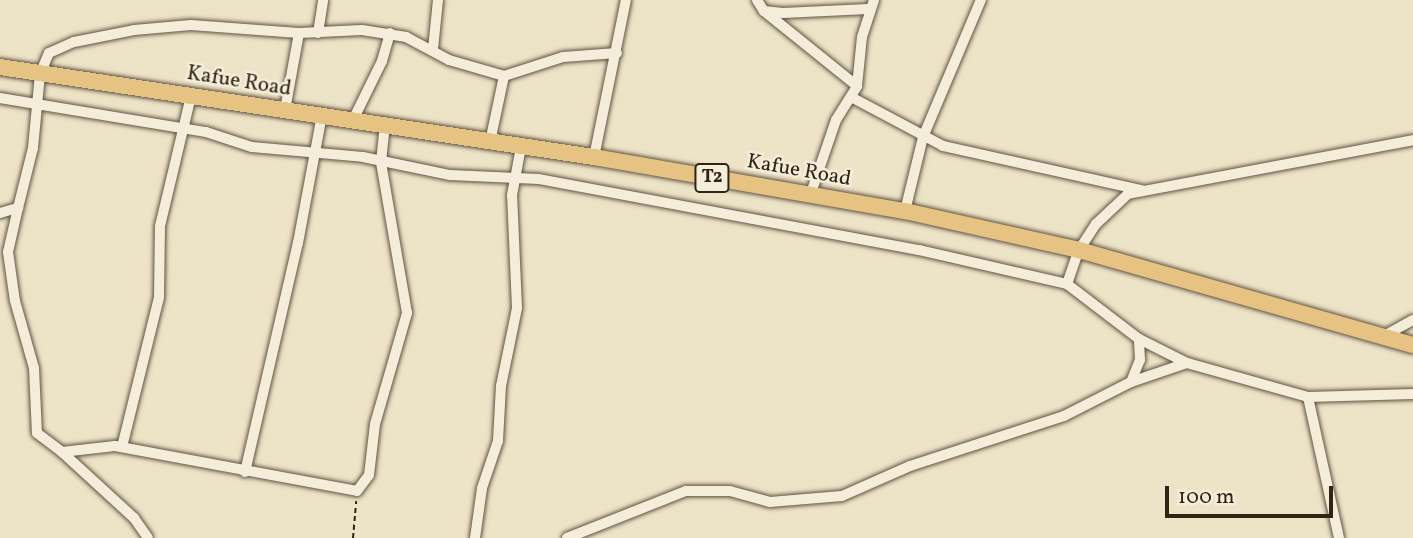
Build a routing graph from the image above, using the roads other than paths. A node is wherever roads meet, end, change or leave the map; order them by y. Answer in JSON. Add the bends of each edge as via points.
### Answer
{"nodes":[{"id":1,"x":323,"y":0,"type":"edge"},
{"id":2,"x":438,"y":0,"type":"edge"},
{"id":3,"x":626,"y":0,"type":"edge"},
{"id":4,"x":757,"y":0,"type":"edge"},
{"id":5,"x":981,"y":0,"type":"edge"},
{"id":6,"x":871,"y":5,"type":"edge"},
{"id":7,"x":764,"y":11,"type":"junction"},
{"id":8,"x":299,"y":33,"type":"junction"},
{"id":9,"x":318,"y":33,"type":"junction"},
{"id":10,"x":390,"y":33,"type":"junction"},
{"id":11,"x":433,"y":49,"type":"junction"},
{"id":12,"x":617,"y":53,"type":"junction"},
{"id":13,"x":0,"y":67,"type":"edge"},
{"id":14,"x":40,"y":74,"type":"junction"},
{"id":15,"x":504,"y":76,"type":"junction"},
{"id":16,"x":857,"y":86,"type":"junction"},
{"id":17,"x":191,"y":96,"type":"junction"},
{"id":18,"x":851,"y":97,"type":"junction"},
{"id":19,"x":0,"y":98,"type":"edge"},
{"id":20,"x":37,"y":105,"type":"junction"},
{"id":21,"x":285,"y":110,"type":"junction"},
{"id":22,"x":322,"y":115,"type":"junction"},
{"id":23,"x":353,"y":120,"type":"junction"},
{"id":24,"x":385,"y":125,"type":"junction"},
{"id":25,"x":181,"y":128,"type":"junction"},
{"id":26,"x":923,"y":136,"type":"junction"},
{"id":27,"x":1413,"y":140,"type":"edge"},
{"id":28,"x":490,"y":142,"type":"junction"},
{"id":29,"x":521,"y":147,"type":"junction"},
{"id":30,"x":314,"y":152,"type":"junction"},
{"id":31,"x":594,"y":157,"type":"junction"},
{"id":32,"x":381,"y":160,"type":"junction"},
{"id":33,"x":515,"y":178,"type":"junction"},
{"id":34,"x":1142,"y":190,"type":"junction"},
{"id":35,"x":811,"y":193,"type":"junction"},
{"id":36,"x":18,"y":208,"type":"junction"},
{"id":37,"x":905,"y":211,"type":"junction"},
{"id":38,"x":0,"y":213,"type":"edge"},
{"id":39,"x":1079,"y":250,"type":"junction"},
{"id":40,"x":1067,"y":284,"type":"junction"},
{"id":41,"x":1413,"y":320,"type":"edge"},
{"id":42,"x":1381,"y":337,"type":"junction"},
{"id":43,"x":1139,"y":339,"type":"junction"},
{"id":44,"x":1413,"y":345,"type":"edge"},
{"id":45,"x":1187,"y":363,"type":"junction"},
{"id":46,"x":1131,"y":382,"type":"junction"},
{"id":47,"x":1413,"y":394,"type":"edge"},
{"id":48,"x":1308,"y":397,"type":"junction"},
{"id":49,"x":122,"y":447,"type":"junction"},
{"id":50,"x":62,"y":452,"type":"junction"},
{"id":51,"x":245,"y":472,"type":"junction"},
{"id":52,"x":148,"y":538,"type":"edge"},
{"id":53,"x":475,"y":538,"type":"edge"},
{"id":54,"x":567,"y":538,"type":"edge"},
{"id":55,"x":1339,"y":538,"type":"edge"}],
"edges":[{"from":1,"to":9,"type":"street"},
{"from":2,"to":11,"type":"street"},
{"from":3,"to":12,"type":"street"},
{"from":4,"to":7,"type":"street"},
{"from":5,"to":26,"type":"street"},
{"from":6,"to":7,"type":"street"},
{"from":6,"to":16,"type":"street"},
{"from":7,"to":16,"type":"street"},
{"from":8,"to":9,"type":"street"},
{"from":8,"to":14,"type":"street","via":[[191,25],[134,30],[61,46],[49,53]]},
{"from":8,"to":21,"type":"street"},
{"from":9,"to":10,"type":"street"},
{"from":10,"to":11,"type":"street"},
{"from":10,"to":23,"type":"street","via":[[382,61]]},
{"from":11,"to":15,"type":"street","via":[[449,60]]},
{"from":12,"to":15,"type":"street","via":[[563,57]]},
{"from":12,"to":31,"type":"street"},
{"from":13,"to":14,"type":"highway","name":"Kafue Road","number":"T2"},
{"from":14,"to":17,"type":"highway","name":"Kafue Road","number":"T2"},
{"from":14,"to":20,"type":"street"},
{"from":15,"to":28,"type":"street"},
{"from":16,"to":18,"type":"street"},
{"from":17,"to":21,"type":"highway","name":"Kafue Road","number":"T2"},
{"from":17,"to":25,"type":"street"},
{"from":18,"to":26,"type":"street"},
{"from":18,"to":35,"type":"street","via":[[836,120]]},
{"from":19,"to":20,"type":"street"},
{"from":20,"to":25,"type":"street"},
{"from":20,"to":36,"type":"street","via":[[33,148]]},
{"from":21,"to":22,"type":"highway","name":"Kafue Road","number":"T2"},
{"from":22,"to":23,"type":"highway","name":"Kafue Road","number":"T2"},
{"from":22,"to":30,"type":"street"},
{"from":23,"to":24,"type":"highway","name":"Kafue Road","number":"T2"},
{"from":24,"to":28,"type":"highway","name":"Kafue Road","number":"T2"},
{"from":24,"to":32,"type":"street"},
{"from":25,"to":30,"type":"street","via":[[252,147]]},
{"from":25,"to":49,"type":"street","via":[[160,226],[159,297]]},
{"from":26,"to":34,"type":"street","via":[[943,146],[1016,164]]},
{"from":26,"to":37,"type":"street"},
{"from":27,"to":34,"type":"street"},
{"from":28,"to":29,"type":"highway","name":"Kafue Road","number":"T2"},
{"from":29,"to":31,"type":"highway","name":"Kafue Road","number":"T2"},
{"from":29,"to":33,"type":"street"},
{"from":30,"to":32,"type":"street"},
{"from":30,"to":51,"type":"street","via":[[298,243]]},
{"from":31,"to":35,"type":"highway","name":"Kafue Road","number":"T2"},
{"from":32,"to":33,"type":"street","via":[[450,175]]},
{"from":32,"to":51,"type":"street","via":[[407,313],[375,424],[369,475],[357,491]]},
{"from":33,"to":40,"type":"street","via":[[919,250]]},
{"from":33,"to":53,"type":"street","via":[[517,308],[501,386],[498,441],[482,488]]},
{"from":34,"to":39,"type":"street","via":[[1117,201]]},
{"from":35,"to":37,"type":"highway","name":"Kafue Road","number":"T2"},
{"from":36,"to":38,"type":"street"},
{"from":36,"to":50,"type":"street","via":[[8,252],[33,368],[34,428]]},
{"from":37,"to":39,"type":"highway","name":"Kafue Road","number":"T2"},
{"from":39,"to":40,"type":"street"},
{"from":39,"to":42,"type":"highway","name":"Kafue Road","number":"T2"},
{"from":40,"to":43,"type":"street"},
{"from":41,"to":42,"type":"street"},
{"from":42,"to":44,"type":"highway","name":"Kafue Road","number":"T2"},
{"from":43,"to":45,"type":"street"},
{"from":43,"to":46,"type":"street","via":[[1140,360]]},
{"from":45,"to":46,"type":"street"},
{"from":45,"to":48,"type":"street"},
{"from":46,"to":54,"type":"street","via":[[1077,411],[910,466],[842,496],[770,502],[730,491],[687,491]]},
{"from":47,"to":48,"type":"street"},
{"from":48,"to":55,"type":"street"},
{"from":49,"to":50,"type":"street"},
{"from":49,"to":51,"type":"street"},
{"from":50,"to":52,"type":"street","via":[[134,519]]}]}
